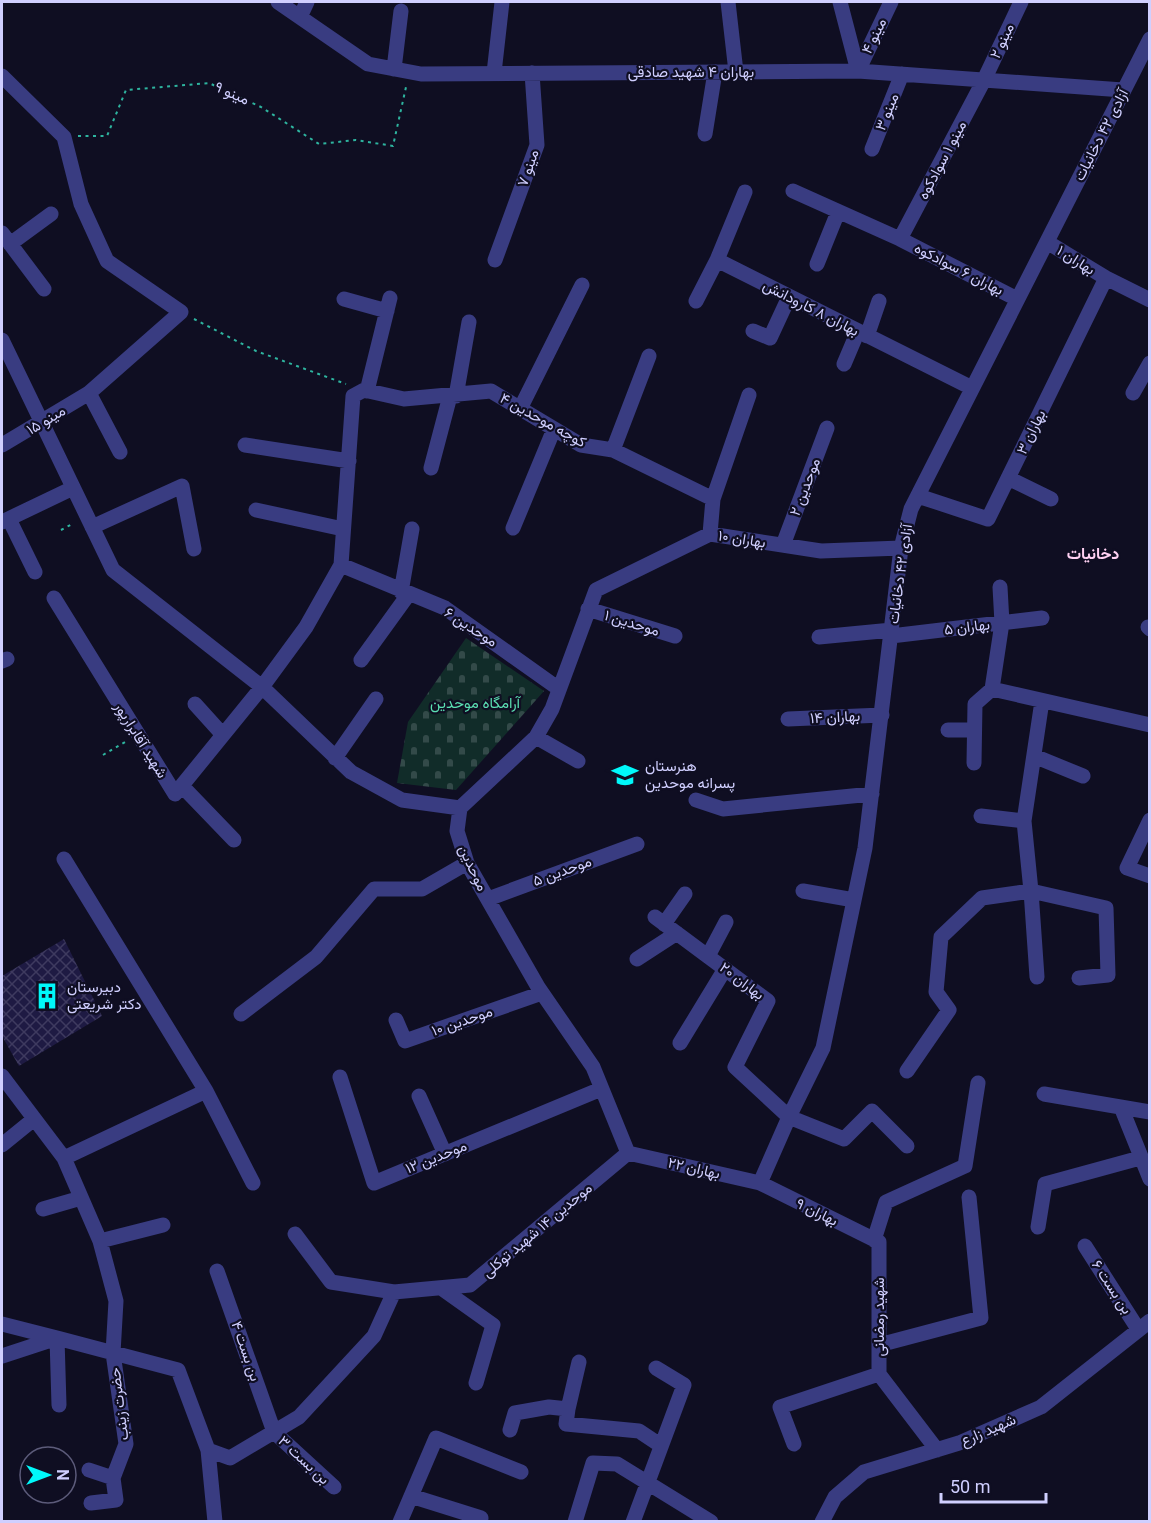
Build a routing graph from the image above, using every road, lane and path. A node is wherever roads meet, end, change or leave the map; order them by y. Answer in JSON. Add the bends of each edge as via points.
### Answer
{"nodes":[{"id":1,"x":278,"y":2,"type":"edge"},
{"id":2,"x":307,"y":2,"type":"edge"},
{"id":3,"x":502,"y":2,"type":"edge"},
{"id":4,"x":728,"y":2,"type":"edge"},
{"id":5,"x":840,"y":2,"type":"edge"},
{"id":6,"x":891,"y":2,"type":"edge"},
{"id":7,"x":1021,"y":2,"type":"edge"},
{"id":8,"x":401,"y":11,"type":"dead end"},
{"id":9,"x":300,"y":17,"type":"junction"},
{"id":10,"x":1149,"y":39,"type":"edge"},
{"id":11,"x":394,"y":69,"type":"junction"},
{"id":12,"x":409,"y":71,"type":"junction"},
{"id":13,"x":858,"y":71,"type":"junction"},
{"id":14,"x":715,"y":72,"type":"junction"},
{"id":15,"x":736,"y":72,"type":"junction"},
{"id":16,"x":494,"y":73,"type":"junction"},
{"id":17,"x":532,"y":73,"type":"junction"},
{"id":18,"x":902,"y":74,"type":"junction"},
{"id":19,"x":2,"y":76,"type":"edge"},
{"id":20,"x":984,"y":80,"type":"junction"},
{"id":21,"x":1123,"y":90,"type":"junction"},
{"id":22,"x":705,"y":134,"type":"dead end"},
{"id":23,"x":64,"y":137,"type":"junction"},
{"id":24,"x":872,"y":149,"type":"dead end"},
{"id":25,"x":793,"y":190,"type":"dead end"},
{"id":26,"x":745,"y":192,"type":"dead end"},
{"id":27,"x":838,"y":212,"type":"junction"},
{"id":28,"x":51,"y":214,"type":"dead end"},
{"id":29,"x":6,"y":239,"type":"edge"},
{"id":30,"x":900,"y":239,"type":"junction"},
{"id":31,"x":1047,"y":242,"type":"junction"},
{"id":32,"x":495,"y":260,"type":"dead end"},
{"id":33,"x":717,"y":260,"type":"junction"},
{"id":34,"x":817,"y":264,"type":"dead end"},
{"id":35,"x":1106,"y":278,"type":"junction"},
{"id":36,"x":582,"y":285,"type":"dead end"},
{"id":37,"x":44,"y":289,"type":"dead end"},
{"id":38,"x":789,"y":297,"type":"junction"},
{"id":39,"x":344,"y":298,"type":"dead end"},
{"id":40,"x":1017,"y":299,"type":"junction"},
{"id":41,"x":1149,"y":300,"type":"edge"},
{"id":42,"x":696,"y":301,"type":"dead end"},
{"id":43,"x":879,"y":301,"type":"dead end"},
{"id":44,"x":181,"y":312,"type":"junction"},
{"id":45,"x":469,"y":322,"type":"dead end"},
{"id":46,"x":753,"y":331,"type":"dead end"},
{"id":47,"x":862,"y":334,"type":"junction"},
{"id":48,"x":2,"y":340,"type":"edge"},
{"id":49,"x":649,"y":356,"type":"dead end"},
{"id":50,"x":1149,"y":363,"type":"edge"},
{"id":51,"x":844,"y":364,"type":"dead end"},
{"id":52,"x":972,"y":388,"type":"junction"},
{"id":53,"x":365,"y":391,"type":"junction"},
{"id":54,"x":89,"y":393,"type":"junction"},
{"id":55,"x":1133,"y":393,"type":"dead end"},
{"id":56,"x":749,"y":395,"type":"dead end"},
{"id":57,"x":453,"y":396,"type":"junction"},
{"id":58,"x":520,"y":409,"type":"junction"},
{"id":59,"x":42,"y":422,"type":"junction"},
{"id":60,"x":827,"y":428,"type":"dead end"},
{"id":61,"x":554,"y":429,"type":"junction"},
{"id":62,"x":2,"y":445,"type":"edge"},
{"id":63,"x":245,"y":445,"type":"dead end"},
{"id":64,"x":613,"y":450,"type":"junction"},
{"id":65,"x":120,"y":452,"type":"dead end"},
{"id":66,"x":349,"y":461,"type":"junction"},
{"id":67,"x":431,"y":468,"type":"dead end"},
{"id":68,"x":1008,"y":478,"type":"junction"},
{"id":69,"x":73,"y":488,"type":"junction"},
{"id":70,"x":918,"y":496,"type":"junction"},
{"id":71,"x":713,"y":499,"type":"junction"},
{"id":72,"x":1051,"y":499,"type":"dead end"},
{"id":73,"x":256,"y":510,"type":"dead end"},
{"id":74,"x":5,"y":520,"type":"edge"},
{"id":75,"x":92,"y":527,"type":"junction"},
{"id":76,"x":513,"y":528,"type":"dead end"},
{"id":77,"x":343,"y":529,"type":"junction"},
{"id":78,"x":412,"y":529,"type":"dead end"},
{"id":79,"x":710,"y":534,"type":"junction"},
{"id":80,"x":783,"y":545,"type":"junction"},
{"id":81,"x":901,"y":548,"type":"junction"},
{"id":82,"x":194,"y":549,"type":"dead end"},
{"id":83,"x":341,"y":566,"type":"junction"},
{"id":84,"x":35,"y":572,"type":"dead end"},
{"id":85,"x":1000,"y":587,"type":"dead end"},
{"id":86,"x":405,"y":594,"type":"junction"},
{"id":87,"x":54,"y":598,"type":"dead end"},
{"id":88,"x":588,"y":609,"type":"junction"},
{"id":89,"x":1042,"y":618,"type":"dead end"},
{"id":90,"x":1002,"y":623,"type":"junction"},
{"id":91,"x":892,"y":633,"type":"junction"},
{"id":92,"x":675,"y":636,"type":"dead end"},
{"id":93,"x":819,"y":637,"type":"dead end"},
{"id":94,"x":361,"y":660,"type":"dead end"},
{"id":95,"x":262,"y":687,"type":"junction"},
{"id":96,"x":559,"y":689,"type":"junction"},
{"id":97,"x":992,"y":689,"type":"junction"},
{"id":98,"x":376,"y":699,"type":"dead end"},
{"id":99,"x":1042,"y":701,"type":"junction"},
{"id":100,"x":195,"y":704,"type":"dead end"},
{"id":101,"x":882,"y":715,"type":"junction"},
{"id":102,"x":788,"y":719,"type":"dead end"},
{"id":103,"x":1149,"y":725,"type":"edge"},
{"id":104,"x":948,"y":730,"type":"dead end"},
{"id":105,"x":974,"y":730,"type":"junction"},
{"id":106,"x":137,"y":734,"type":"junction"},
{"id":107,"x":223,"y":735,"type":"junction"},
{"id":108,"x":536,"y":737,"type":"junction"},
{"id":109,"x":102,"y":755,"type":"dead end"},
{"id":110,"x":1034,"y":756,"type":"junction"},
{"id":111,"x":335,"y":758,"type":"junction"},
{"id":112,"x":578,"y":761,"type":"dead end"},
{"id":113,"x":974,"y":763,"type":"dead end"},
{"id":114,"x":1083,"y":776,"type":"dead end"},
{"id":115,"x":182,"y":786,"type":"junction"},
{"id":116,"x":872,"y":794,"type":"junction"},
{"id":117,"x":696,"y":800,"type":"dead end"},
{"id":118,"x":460,"y":808,"type":"junction"},
{"id":119,"x":981,"y":816,"type":"dead end"},
{"id":120,"x":1149,"y":820,"type":"edge"},
{"id":121,"x":1024,"y":821,"type":"junction"},
{"id":122,"x":234,"y":840,"type":"dead end"},
{"id":123,"x":637,"y":844,"type":"dead end"},
{"id":124,"x":64,"y":859,"type":"dead end"},
{"id":125,"x":467,"y":862,"type":"junction"},
{"id":126,"x":1149,"y":876,"type":"edge"},
{"id":127,"x":803,"y":891,"type":"dead end"},
{"id":128,"x":1030,"y":891,"type":"junction"},
{"id":129,"x":685,"y":894,"type":"dead end"},
{"id":130,"x":488,"y":899,"type":"junction"},
{"id":131,"x":854,"y":900,"type":"junction"},
{"id":132,"x":726,"y":922,"type":"dead end"},
{"id":133,"x":677,"y":933,"type":"junction"},
{"id":134,"x":708,"y":956,"type":"junction"},
{"id":135,"x":637,"y":959,"type":"dead end"},
{"id":136,"x":725,"y":969,"type":"junction"},
{"id":137,"x":1037,"y":977,"type":"dead end"},
{"id":138,"x":1079,"y":978,"type":"dead end"},
{"id":139,"x":542,"y":993,"type":"junction"},
{"id":140,"x":241,"y":1014,"type":"dead end"},
{"id":141,"x":396,"y":1020,"type":"dead end"},
{"id":142,"x":680,"y":1043,"type":"dead end"},
{"id":143,"x":907,"y":1071,"type":"dead end"},
{"id":144,"x":2,"y":1076,"type":"edge"},
{"id":145,"x":340,"y":1077,"type":"dead end"},
{"id":146,"x":978,"y":1083,"type":"dead end"},
{"id":147,"x":601,"y":1089,"type":"junction"},
{"id":148,"x":206,"y":1091,"type":"junction"},
{"id":149,"x":1044,"y":1095,"type":"dead end"},
{"id":150,"x":419,"y":1096,"type":"dead end"},
{"id":151,"x":1121,"y":1107,"type":"junction"},
{"id":152,"x":1149,"y":1112,"type":"edge"},
{"id":153,"x":789,"y":1117,"type":"junction"},
{"id":154,"x":34,"y":1119,"type":"junction"},
{"id":155,"x":2,"y":1145,"type":"edge"},
{"id":156,"x":907,"y":1146,"type":"dead end"},
{"id":157,"x":628,"y":1153,"type":"junction"},
{"id":158,"x":445,"y":1154,"type":"junction"},
{"id":159,"x":64,"y":1158,"type":"junction"},
{"id":160,"x":1140,"y":1158,"type":"junction"},
{"id":161,"x":1149,"y":1179,"type":"edge"},
{"id":162,"x":253,"y":1183,"type":"dead end"},
{"id":163,"x":760,"y":1183,"type":"junction"},
{"id":164,"x":969,"y":1197,"type":"dead end"},
{"id":165,"x":81,"y":1198,"type":"junction"},
{"id":166,"x":43,"y":1209,"type":"dead end"},
{"id":167,"x":163,"y":1225,"type":"dead end"},
{"id":168,"x":1038,"y":1227,"type":"dead end"},
{"id":169,"x":295,"y":1234,"type":"dead end"},
{"id":170,"x":874,"y":1240,"type":"junction"},
{"id":171,"x":100,"y":1241,"type":"junction"},
{"id":172,"x":1085,"y":1246,"type":"dead end"},
{"id":173,"x":217,"y":1271,"type":"dead end"},
{"id":174,"x":441,"y":1288,"type":"junction"},
{"id":175,"x":394,"y":1292,"type":"junction"},
{"id":176,"x":2,"y":1324,"type":"edge"},
{"id":177,"x":1144,"y":1325,"type":"edge"},
{"id":178,"x":57,"y":1338,"type":"junction"},
{"id":179,"x":879,"y":1345,"type":"junction"},
{"id":180,"x":113,"y":1353,"type":"junction"},
{"id":181,"x":2,"y":1356,"type":"edge"},
{"id":182,"x":579,"y":1362,"type":"dead end"},
{"id":183,"x":656,"y":1368,"type":"dead end"},
{"id":184,"x":879,"y":1374,"type":"junction"},
{"id":185,"x":476,"y":1383,"type":"dead end"},
{"id":186,"x":59,"y":1405,"type":"dead end"},
{"id":187,"x":568,"y":1408,"type":"junction"},
{"id":188,"x":510,"y":1430,"type":"dead end"},
{"id":189,"x":274,"y":1432,"type":"junction"},
{"id":190,"x":794,"y":1444,"type":"dead end"},
{"id":191,"x":660,"y":1445,"type":"junction"},
{"id":192,"x":208,"y":1450,"type":"junction"},
{"id":193,"x":937,"y":1450,"type":"junction"},
{"id":194,"x":89,"y":1470,"type":"dead end"},
{"id":195,"x":521,"y":1472,"type":"dead end"},
{"id":196,"x":113,"y":1478,"type":"junction"},
{"id":197,"x":646,"y":1482,"type":"junction"},
{"id":198,"x":334,"y":1487,"type":"dead end"},
{"id":199,"x":411,"y":1496,"type":"junction"},
{"id":200,"x":91,"y":1503,"type":"dead end"},
{"id":201,"x":481,"y":1518,"type":"dead end"},
{"id":202,"x":215,"y":1521,"type":"edge"},
{"id":203,"x":400,"y":1521,"type":"edge"},
{"id":204,"x":575,"y":1521,"type":"edge"},
{"id":205,"x":633,"y":1521,"type":"edge"},
{"id":206,"x":711,"y":1521,"type":"edge"},
{"id":207,"x":822,"y":1521,"type":"edge"}],
"edges":[{"from":1,"to":9,"type":"street","name":"بهاران ۴ شهید صادقی"},
{"from":2,"to":9,"type":"street"},
{"from":3,"to":16,"type":"street"},
{"from":4,"to":15,"type":"street"},
{"from":5,"to":13,"type":"street"},
{"from":6,"to":13,"type":"street","name":"مینو ۴"},
{"from":7,"to":20,"type":"street","name":"مینو ۲"},
{"from":8,"to":11,"type":"street"},
{"from":9,"to":11,"type":"street","name":"بهاران ۴ شهید صادقی","via":[[368,64]]},
{"from":10,"to":21,"type":"street","name":"آزادی ۴۲ دخانیات"},
{"from":11,"to":12,"type":"street","name":"بهاران ۴ شهید صادقی"},
{"from":12,"to":16,"type":"street","name":"بهاران ۴ شهید صادقی"},
{"from":12,"to":23,"type":"path","name":"مینو ۹","via":[[393,146],[356,140],[319,144],[261,107],[209,83],[126,90],[107,136]]},
{"from":13,"to":15,"type":"street","name":"بهاران ۴ شهید صادقی"},
{"from":13,"to":18,"type":"street","name":"بهاران ۴ شهید صادقی"},
{"from":14,"to":15,"type":"street","name":"بهاران ۴ شهید صادقی"},
{"from":14,"to":17,"type":"street","name":"بهاران ۴ شهید صادقی"},
{"from":14,"to":22,"type":"street"},
{"from":16,"to":17,"type":"street","name":"بهاران ۴ شهید صادقی"},
{"from":17,"to":32,"type":"street","name":"مینو ۷","via":[[537,144]]},
{"from":18,"to":20,"type":"street","name":"بهاران ۴ شهید صادقی"},
{"from":18,"to":24,"type":"street","name":"مینو ۳"},
{"from":19,"to":23,"type":"street"},
{"from":20,"to":21,"type":"street","name":"بهاران ۴ شهید صادقی"},
{"from":20,"to":30,"type":"street","name":"مینو ۱ سوادکوه"},
{"from":21,"to":31,"type":"street","name":"آزادی ۴۲ دخانیات"},
{"from":23,"to":44,"type":"street","via":[[81,204],[107,261]]},
{"from":25,"to":27,"type":"street","name":"بهاران ۶ سوادکوه"},
{"from":26,"to":33,"type":"street"},
{"from":27,"to":30,"type":"street","name":"بهاران ۶ سوادکوه"},
{"from":27,"to":34,"type":"street"},
{"from":28,"to":29,"type":"street"},
{"from":29,"to":37,"type":"street"},
{"from":30,"to":40,"type":"street","name":"بهاران ۶ سوادکوه"},
{"from":31,"to":35,"type":"street","name":"بهاران ۱"},
{"from":31,"to":40,"type":"street","name":"آزادی ۴۲ دخانیات"},
{"from":33,"to":38,"type":"street","name":"بهاران ۸ کارودانش"},
{"from":33,"to":42,"type":"street"},
{"from":35,"to":41,"type":"street","name":"بهاران ۱"},
{"from":35,"to":68,"type":"street","name":"بهاران ۳"},
{"from":36,"to":58,"type":"street"},
{"from":38,"to":46,"type":"street","via":[[770,338]]},
{"from":38,"to":47,"type":"street","name":"بهاران ۸ کارودانش"},
{"from":39,"to":53,"type":"street","via":[[388,304]]},
{"from":40,"to":52,"type":"street","name":"آزادی ۴۲ دخانیات"},
{"from":43,"to":47,"type":"street"},
{"from":44,"to":53,"type":"path","via":[[256,351]]},
{"from":44,"to":54,"type":"street","name":"مینو ۱۵"},
{"from":45,"to":57,"type":"street"},
{"from":47,"to":51,"type":"street"},
{"from":47,"to":52,"type":"street","name":"بهاران ۸ کارودانش"},
{"from":48,"to":59,"type":"street"},
{"from":49,"to":64,"type":"street"},
{"from":50,"to":55,"type":"street"},
{"from":52,"to":70,"type":"street","name":"آزادی ۴۲ دخانیات"},
{"from":53,"to":57,"type":"street","name":"کوچه موحدین ۴","via":[[404,399]]},
{"from":53,"to":66,"type":"street","via":[[353,396]]},
{"from":54,"to":59,"type":"street","name":"مینو ۱۵"},
{"from":54,"to":65,"type":"street"},
{"from":56,"to":71,"type":"street"},
{"from":57,"to":58,"type":"street","name":"کوچه موحدین ۴","via":[[490,392]]},
{"from":57,"to":67,"type":"street"},
{"from":58,"to":61,"type":"street","name":"کوچه موحدین ۴"},
{"from":59,"to":62,"type":"street","name":"مینو ۱۵"},
{"from":59,"to":69,"type":"street"},
{"from":60,"to":80,"type":"street","name":"موحدین ۲"},
{"from":61,"to":64,"type":"street","name":"کوچه موحدین ۴","via":[[581,445]]},
{"from":61,"to":76,"type":"street"},
{"from":63,"to":66,"type":"street"},
{"from":64,"to":71,"type":"street","name":"کوچه موحدین ۴"},
{"from":66,"to":77,"type":"street"},
{"from":68,"to":70,"type":"street","name":"بهاران ۳","via":[[988,519]]},
{"from":68,"to":72,"type":"street"},
{"from":69,"to":74,"type":"street"},
{"from":69,"to":75,"type":"street"},
{"from":70,"to":81,"type":"street","name":"آزادی ۴۲ دخانیات"},
{"from":71,"to":79,"type":"street"},
{"from":73,"to":77,"type":"street"},
{"from":74,"to":84,"type":"street"},
{"from":75,"to":82,"type":"street","via":[[182,486]]},
{"from":75,"to":95,"type":"street","via":[[113,570]]},
{"from":77,"to":83,"type":"street"},
{"from":78,"to":86,"type":"street"},
{"from":79,"to":80,"type":"street","name":"بهاران ۱۰"},
{"from":79,"to":88,"type":"street","name":"بهاران ۱۰","via":[[596,590]]},
{"from":80,"to":81,"type":"street","name":"بهاران ۱۰","via":[[821,551]]},
{"from":81,"to":91,"type":"street","name":"آزادی ۴۲ دخانیات"},
{"from":83,"to":86,"type":"street","name":"موحدین ۶"},
{"from":83,"to":95,"type":"street","name":"شهید آقابرارپور","via":[[306,627]]},
{"from":85,"to":90,"type":"street"},
{"from":86,"to":94,"type":"street"},
{"from":86,"to":96,"type":"street","name":"موحدین ۶","via":[[445,608]]},
{"from":87,"to":106,"type":"street","name":"شهید آقابرارپور"},
{"from":88,"to":92,"type":"street","name":"موحدین ۱"},
{"from":88,"to":96,"type":"street"},
{"from":89,"to":90,"type":"street","name":"بهاران ۵"},
{"from":90,"to":91,"type":"street","name":"بهاران ۵"},
{"from":90,"to":97,"type":"street"},
{"from":91,"to":93,"type":"street","name":"بهاران ۵"},
{"from":91,"to":101,"type":"street","name":"آزادی ۴۲ دخانیات"},
{"from":95,"to":107,"type":"street","name":"شهید آقابرارپور"},
{"from":95,"to":111,"type":"street"},
{"from":96,"to":108,"type":"street"},
{"from":97,"to":99,"type":"street"},
{"from":97,"to":105,"type":"street","via":[[975,704]]},
{"from":98,"to":111,"type":"street"},
{"from":99,"to":103,"type":"street"},
{"from":99,"to":110,"type":"street"},
{"from":100,"to":107,"type":"street"},
{"from":101,"to":102,"type":"street","name":"بهاران ۱۴"},
{"from":101,"to":116,"type":"street","name":"آزادی ۴۲ دخانیات"},
{"from":104,"to":105,"type":"street"},
{"from":105,"to":113,"type":"street"},
{"from":106,"to":109,"type":"path"},
{"from":106,"to":115,"type":"street","name":"شهید آقابرارپور","via":[[175,794]]},
{"from":107,"to":115,"type":"street","name":"شهید آقابرارپور"},
{"from":108,"to":112,"type":"street"},
{"from":108,"to":118,"type":"street"},
{"from":110,"to":114,"type":"street"},
{"from":110,"to":121,"type":"street"},
{"from":111,"to":118,"type":"street","via":[[351,772],[402,800]]},
{"from":115,"to":122,"type":"street"},
{"from":116,"to":117,"type":"street","via":[[723,809]]},
{"from":116,"to":131,"type":"street","name":"آزادی ۴۲ دخانیات"},
{"from":118,"to":125,"type":"street","name":"موحدین","via":[[458,831]]},
{"from":119,"to":121,"type":"street"},
{"from":120,"to":126,"type":"street","via":[[1127,868]]},
{"from":121,"to":128,"type":"street"},
{"from":123,"to":130,"type":"street","name":"موحدین ۵"},
{"from":124,"to":148,"type":"street"},
{"from":125,"to":130,"type":"street","name":"موحدین"},
{"from":125,"to":140,"type":"street","via":[[422,889],[374,889],[316,957]]},
{"from":127,"to":131,"type":"street"},
{"from":128,"to":137,"type":"street"},
{"from":128,"to":138,"type":"street","via":[[1106,908],[1108,975]]},
{"from":128,"to":143,"type":"street","via":[[982,898],[941,937],[936,992],[949,1010]]},
{"from":129,"to":133,"type":"street","name":"بهاران ۲۰","via":[[660,921]]},
{"from":130,"to":139,"type":"street","name":"موحدین"},
{"from":131,"to":153,"type":"street","name":"آزادی ۴۲ دخانیات","via":[[824,1048]]},
{"from":132,"to":134,"type":"street"},
{"from":133,"to":134,"type":"street","name":"بهاران ۲۰"},
{"from":133,"to":135,"type":"street"},
{"from":134,"to":136,"type":"street","name":"بهاران ۲۰"},
{"from":136,"to":142,"type":"street"},
{"from":136,"to":153,"type":"street","name":"بهاران ۲۰","via":[[768,1001],[735,1067]]},
{"from":139,"to":141,"type":"street","name":"موحدین ۱۰","via":[[405,1041]]},
{"from":139,"to":147,"type":"street","name":"موحدین","via":[[593,1067]]},
{"from":144,"to":154,"type":"street","name":"حضرت زینب"},
{"from":145,"to":158,"type":"street","name":"موحدین ۱۲","via":[[374,1183]]},
{"from":146,"to":170,"type":"street","via":[[965,1166],[886,1202]]},
{"from":147,"to":157,"type":"street","name":"موحدین"},
{"from":147,"to":158,"type":"street","name":"موحدین ۱۲"},
{"from":148,"to":159,"type":"street"},
{"from":148,"to":162,"type":"street"},
{"from":149,"to":151,"type":"street"},
{"from":150,"to":158,"type":"street"},
{"from":151,"to":152,"type":"street"},
{"from":151,"to":160,"type":"street"},
{"from":153,"to":156,"type":"street","via":[[844,1139],[872,1111]]},
{"from":153,"to":163,"type":"street","name":"آزادی ۴۲ دخانیات"},
{"from":154,"to":155,"type":"street"},
{"from":154,"to":159,"type":"street","name":"حضرت زینب"},
{"from":157,"to":163,"type":"street","name":"بهاران ۲۲"},
{"from":157,"to":174,"type":"street","name":"موحدین ۱۴ شهید توکلی","via":[[470,1285]]},
{"from":159,"to":165,"type":"street","name":"حضرت زینب"},
{"from":160,"to":161,"type":"street"},
{"from":160,"to":168,"type":"street","via":[[1045,1184]]},
{"from":163,"to":170,"type":"street","name":"بهاران ۹"},
{"from":164,"to":179,"type":"street","via":[[981,1317]]},
{"from":165,"to":166,"type":"street"},
{"from":165,"to":171,"type":"street","name":"حضرت زینب"},
{"from":167,"to":171,"type":"street"},
{"from":169,"to":175,"type":"street","name":"موحدین ۱۴ شهید توکلی","via":[[331,1282]]},
{"from":170,"to":179,"type":"street","name":"شهید رمضانی","via":[[879,1242]]},
{"from":171,"to":180,"type":"street","name":"حضرت زینب","via":[[116,1301]]},
{"from":172,"to":177,"type":"street","name":"بن بست ۶"},
{"from":173,"to":189,"type":"street","name":"بن بست ۴"},
{"from":174,"to":175,"type":"street","name":"موحدین ۱۴ شهید توکلی"},
{"from":174,"to":185,"type":"street","via":[[493,1325]]},
{"from":175,"to":189,"type":"street","via":[[374,1336],[299,1417]]},
{"from":176,"to":178,"type":"street"},
{"from":177,"to":193,"type":"street","name":"شهید زارع","via":[[1041,1407]]},
{"from":178,"to":180,"type":"street"},
{"from":178,"to":181,"type":"street"},
{"from":178,"to":186,"type":"street"},
{"from":179,"to":184,"type":"street","name":"شهید رمضانی"},
{"from":180,"to":192,"type":"street","via":[[178,1370]]},
{"from":180,"to":196,"type":"street","name":"حضرت زینب","via":[[126,1444]]},
{"from":182,"to":187,"type":"street"},
{"from":183,"to":191,"type":"street","via":[[684,1385]]},
{"from":184,"to":190,"type":"street","via":[[780,1407]]},
{"from":184,"to":193,"type":"street","name":"شهید رمضانی"},
{"from":187,"to":188,"type":"street","via":[[515,1413]]},
{"from":187,"to":191,"type":"street","via":[[566,1424],[639,1431]]},
{"from":189,"to":192,"type":"street","via":[[230,1458]]},
{"from":189,"to":198,"type":"street","name":"بن بست ۳"},
{"from":191,"to":197,"type":"street"},
{"from":192,"to":202,"type":"street"},
{"from":193,"to":207,"type":"street","name":"شهید زارع","via":[[864,1472],[835,1497]]},
{"from":194,"to":196,"type":"street"},
{"from":195,"to":199,"type":"street","via":[[436,1438]]},
{"from":196,"to":200,"type":"street","name":"حضرت زینب","via":[[116,1500]]},
{"from":197,"to":204,"type":"street","via":[[617,1464],[593,1463]]},
{"from":197,"to":205,"type":"street"},
{"from":197,"to":206,"type":"street"},
{"from":199,"to":201,"type":"street"},
{"from":199,"to":203,"type":"street"}]}
